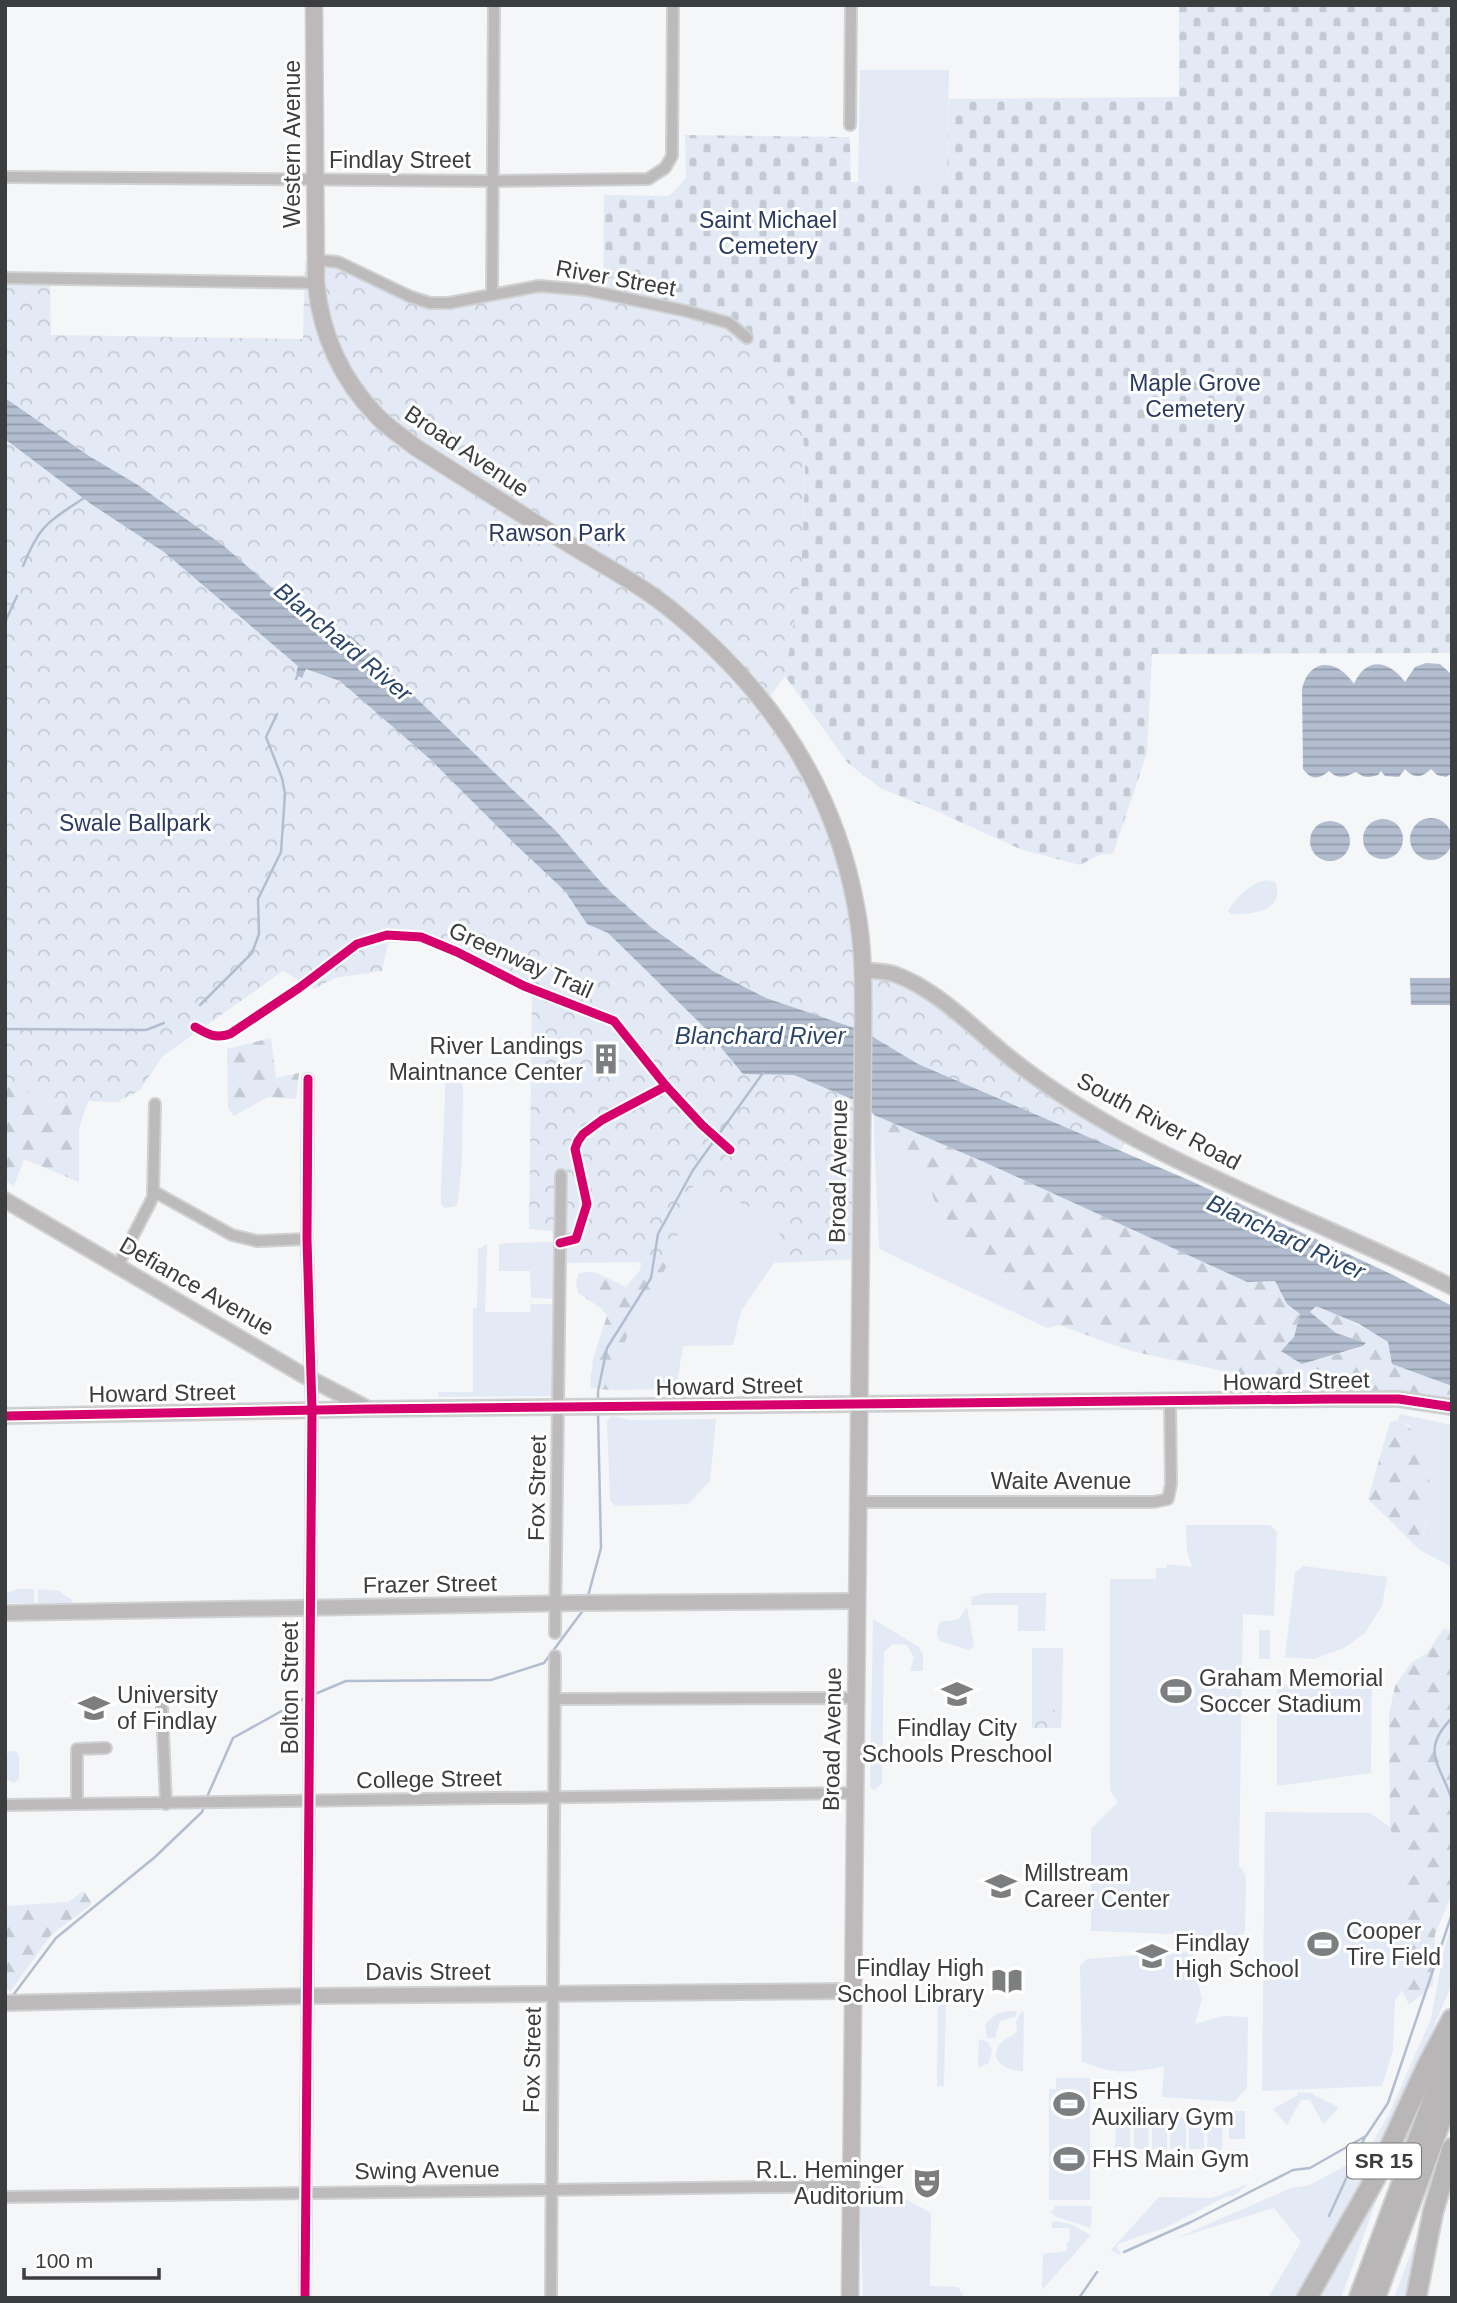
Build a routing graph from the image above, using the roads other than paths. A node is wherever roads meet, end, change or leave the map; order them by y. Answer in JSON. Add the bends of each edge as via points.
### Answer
{"nodes":[{"id":1,"x":314,"y":5,"type":"edge"},
{"id":2,"x":494,"y":5,"type":"edge"},
{"id":3,"x":673,"y":5,"type":"edge"},
{"id":4,"x":851,"y":5,"type":"edge"},
{"id":5,"x":850,"y":125,"type":"dead end"},
{"id":6,"x":5,"y":177,"type":"edge"},
{"id":7,"x":314,"y":180,"type":"junction"},
{"id":8,"x":493,"y":181,"type":"junction"},
{"id":9,"x":314,"y":260,"type":"junction"},
{"id":10,"x":5,"y":278,"type":"edge"},
{"id":11,"x":316,"y":283,"type":"junction"},
{"id":12,"x":492,"y":294,"type":"junction"},
{"id":13,"x":747,"y":338,"type":"dead end"},
{"id":14,"x":863,"y":970,"type":"junction"},
{"id":15,"x":308,"y":1079,"type":"dead end"},
{"id":16,"x":155,"y":1104,"type":"dead end"},
{"id":17,"x":561,"y":1175,"type":"dead end"},
{"id":18,"x":153,"y":1191,"type":"junction"},
{"id":19,"x":5,"y":1200,"type":"edge"},
{"id":20,"x":307,"y":1239,"type":"junction"},
{"id":21,"x":118,"y":1265,"type":"junction"},
{"id":22,"x":1452,"y":1287,"type":"edge"},
{"id":23,"x":311,"y":1379,"type":"junction"},
{"id":24,"x":1170,"y":1402,"type":"junction"},
{"id":25,"x":858,"y":1404,"type":"junction"},
{"id":26,"x":557,"y":1407,"type":"junction"},
{"id":27,"x":1452,"y":1408,"type":"edge"},
{"id":28,"x":368,"y":1409,"type":"junction"},
{"id":29,"x":312,"y":1410,"type":"junction"},
{"id":30,"x":5,"y":1416,"type":"edge"},
{"id":31,"x":857,"y":1503,"type":"junction"},
{"id":32,"x":856,"y":1601,"type":"junction"},
{"id":33,"x":555,"y":1604,"type":"junction"},
{"id":34,"x":310,"y":1608,"type":"junction"},
{"id":35,"x":5,"y":1613,"type":"edge"},
{"id":36,"x":555,"y":1633,"type":"dead end"},
{"id":37,"x":555,"y":1656,"type":"dead end"},
{"id":38,"x":855,"y":1698,"type":"junction"},
{"id":39,"x":555,"y":1699,"type":"junction"},
{"id":40,"x":162,"y":1708,"type":"dead end"},
{"id":41,"x":106,"y":1748,"type":"dead end"},
{"id":42,"x":854,"y":1793,"type":"junction"},
{"id":43,"x":554,"y":1798,"type":"junction"},
{"id":44,"x":309,"y":1802,"type":"junction"},
{"id":45,"x":77,"y":1804,"type":"junction"},
{"id":46,"x":166,"y":1804,"type":"junction"},
{"id":47,"x":5,"y":1805,"type":"edge"},
{"id":48,"x":852,"y":1991,"type":"junction"},
{"id":49,"x":554,"y":1994,"type":"junction"},
{"id":50,"x":307,"y":1996,"type":"junction"},
{"id":51,"x":12,"y":2003,"type":"edge"},
{"id":52,"x":1452,"y":2019,"type":"edge"},
{"id":53,"x":1452,"y":2048,"type":"edge"},
{"id":54,"x":1452,"y":2091,"type":"edge"},
{"id":55,"x":1452,"y":2148,"type":"edge"},
{"id":56,"x":850,"y":2186,"type":"junction"},
{"id":57,"x":552,"y":2189,"type":"junction"},
{"id":58,"x":306,"y":2192,"type":"junction"},
{"id":59,"x":5,"y":2197,"type":"edge"},
{"id":60,"x":305,"y":2298,"type":"edge"},
{"id":61,"x":551,"y":2298,"type":"edge"},
{"id":62,"x":850,"y":2298,"type":"edge"},
{"id":63,"x":1307,"y":2298,"type":"edge"},
{"id":64,"x":1359,"y":2298,"type":"edge"},
{"id":65,"x":1375,"y":2298,"type":"edge"},
{"id":66,"x":1416,"y":2298,"type":"edge"}],
"edges":[{"from":1,"to":7,"type":"main road","name":"Western Avenue"},
{"from":2,"to":8,"type":"street"},
{"from":3,"to":8,"type":"street","name":"Findlay Street","via":[[673,150],[666,168],[641,180]]},
{"from":4,"to":5,"type":"street"},
{"from":6,"to":7,"type":"street","name":"Findlay Street"},
{"from":7,"to":8,"type":"street","name":"Findlay Street"},
{"from":7,"to":9,"type":"main road","name":"Western Avenue"},
{"from":8,"to":12,"type":"street"},
{"from":9,"to":11,"type":"main road","name":"Western Avenue"},
{"from":9,"to":12,"type":"street","name":"River Street","via":[[338,262],[430,303]]},
{"from":10,"to":11,"type":"street"},
{"from":11,"to":14,"type":"main road","name":"Broad Avenue","via":[[332,351],[378,418],[415,447],[672,610],[765,702],[806,764],[838,837],[856,908]]},
{"from":12,"to":13,"type":"street","name":"River Street","via":[[539,286],[603,293],[729,323]]},
{"from":14,"to":22,"type":"street","name":"South River Road","via":[[891,973],[921,987],[1043,1084],[1181,1162]]},
{"from":14,"to":25,"type":"main road","name":"Broad Avenue"},
{"from":15,"to":20,"type":"street","name":"Bolton Street"},
{"from":16,"to":18,"type":"street"},
{"from":17,"to":26,"type":"street","name":"Fox Street"},
{"from":18,"to":20,"type":"street","via":[[244,1239]]},
{"from":18,"to":21,"type":"street"},
{"from":19,"to":21,"type":"street","name":"Defiance Avenue"},
{"from":20,"to":23,"type":"street","name":"Bolton Street"},
{"from":21,"to":23,"type":"street","name":"Defiance Avenue"},
{"from":23,"to":28,"type":"street","name":"Defiance Avenue"},
{"from":23,"to":29,"type":"street","name":"Bolton Street"},
{"from":24,"to":25,"type":"street","name":"Howard Street"},
{"from":24,"to":27,"type":"street","name":"Howard Street","via":[[1385,1399]]},
{"from":24,"to":31,"type":"street","name":"Waite Avenue","via":[[1168,1499],[1154,1503]]},
{"from":25,"to":26,"type":"street","name":"Howard Street"},
{"from":25,"to":31,"type":"main road","name":"Broad Avenue"},
{"from":26,"to":28,"type":"street","name":"Howard Street"},
{"from":26,"to":33,"type":"street","name":"Fox Street"},
{"from":28,"to":29,"type":"street","name":"Howard Street"},
{"from":29,"to":30,"type":"street","name":"Howard Street"},
{"from":29,"to":34,"type":"street","name":"Bolton Street"},
{"from":31,"to":32,"type":"main road","name":"Broad Avenue"},
{"from":32,"to":33,"type":"street","name":"Frazer Street"},
{"from":32,"to":38,"type":"main road","name":"Broad Avenue"},
{"from":33,"to":34,"type":"street","name":"Frazer Street"},
{"from":33,"to":36,"type":"street","name":"Fox Street"},
{"from":34,"to":35,"type":"street","name":"Frazer Street"},
{"from":34,"to":44,"type":"street","name":"Bolton Street"},
{"from":37,"to":39,"type":"street","name":"Fox Street"},
{"from":38,"to":39,"type":"street"},
{"from":38,"to":42,"type":"main road","name":"Broad Avenue"},
{"from":39,"to":43,"type":"street","name":"Fox Street"},
{"from":40,"to":46,"type":"street"},
{"from":41,"to":45,"type":"street","via":[[76,1749]]},
{"from":42,"to":43,"type":"street","name":"College Street"},
{"from":42,"to":48,"type":"main road","name":"Broad Avenue"},
{"from":43,"to":44,"type":"street","name":"College Street"},
{"from":43,"to":49,"type":"street","name":"Fox Street"},
{"from":44,"to":46,"type":"street","name":"College Street"},
{"from":44,"to":50,"type":"street","name":"Bolton Street"},
{"from":45,"to":46,"type":"street","name":"College Street"},
{"from":45,"to":47,"type":"street","name":"College Street"},
{"from":48,"to":49,"type":"street","name":"Davis Street"},
{"from":48,"to":56,"type":"main road","name":"Broad Avenue"},
{"from":49,"to":50,"type":"street","name":"Davis Street"},
{"from":49,"to":57,"type":"street","name":"Fox Street"},
{"from":50,"to":51,"type":"street","name":"Davis Street"},
{"from":50,"to":58,"type":"street","name":"Bolton Street"},
{"from":52,"to":63,"type":"highway","number":"SR 15","via":[[1376,2177]]},
{"from":53,"to":64,"type":"highway"},
{"from":54,"to":65,"type":"highway"},
{"from":55,"to":66,"type":"highway","number":"SR 15","via":[[1433,2212]]},
{"from":56,"to":57,"type":"street","name":"Swing Avenue"},
{"from":56,"to":62,"type":"main road","name":"Broad Avenue"},
{"from":57,"to":58,"type":"street","name":"Swing Avenue"},
{"from":57,"to":61,"type":"street","name":"Fox Street"},
{"from":58,"to":59,"type":"street","name":"Swing Avenue"},
{"from":58,"to":60,"type":"street","name":"Bolton Street"}]}
